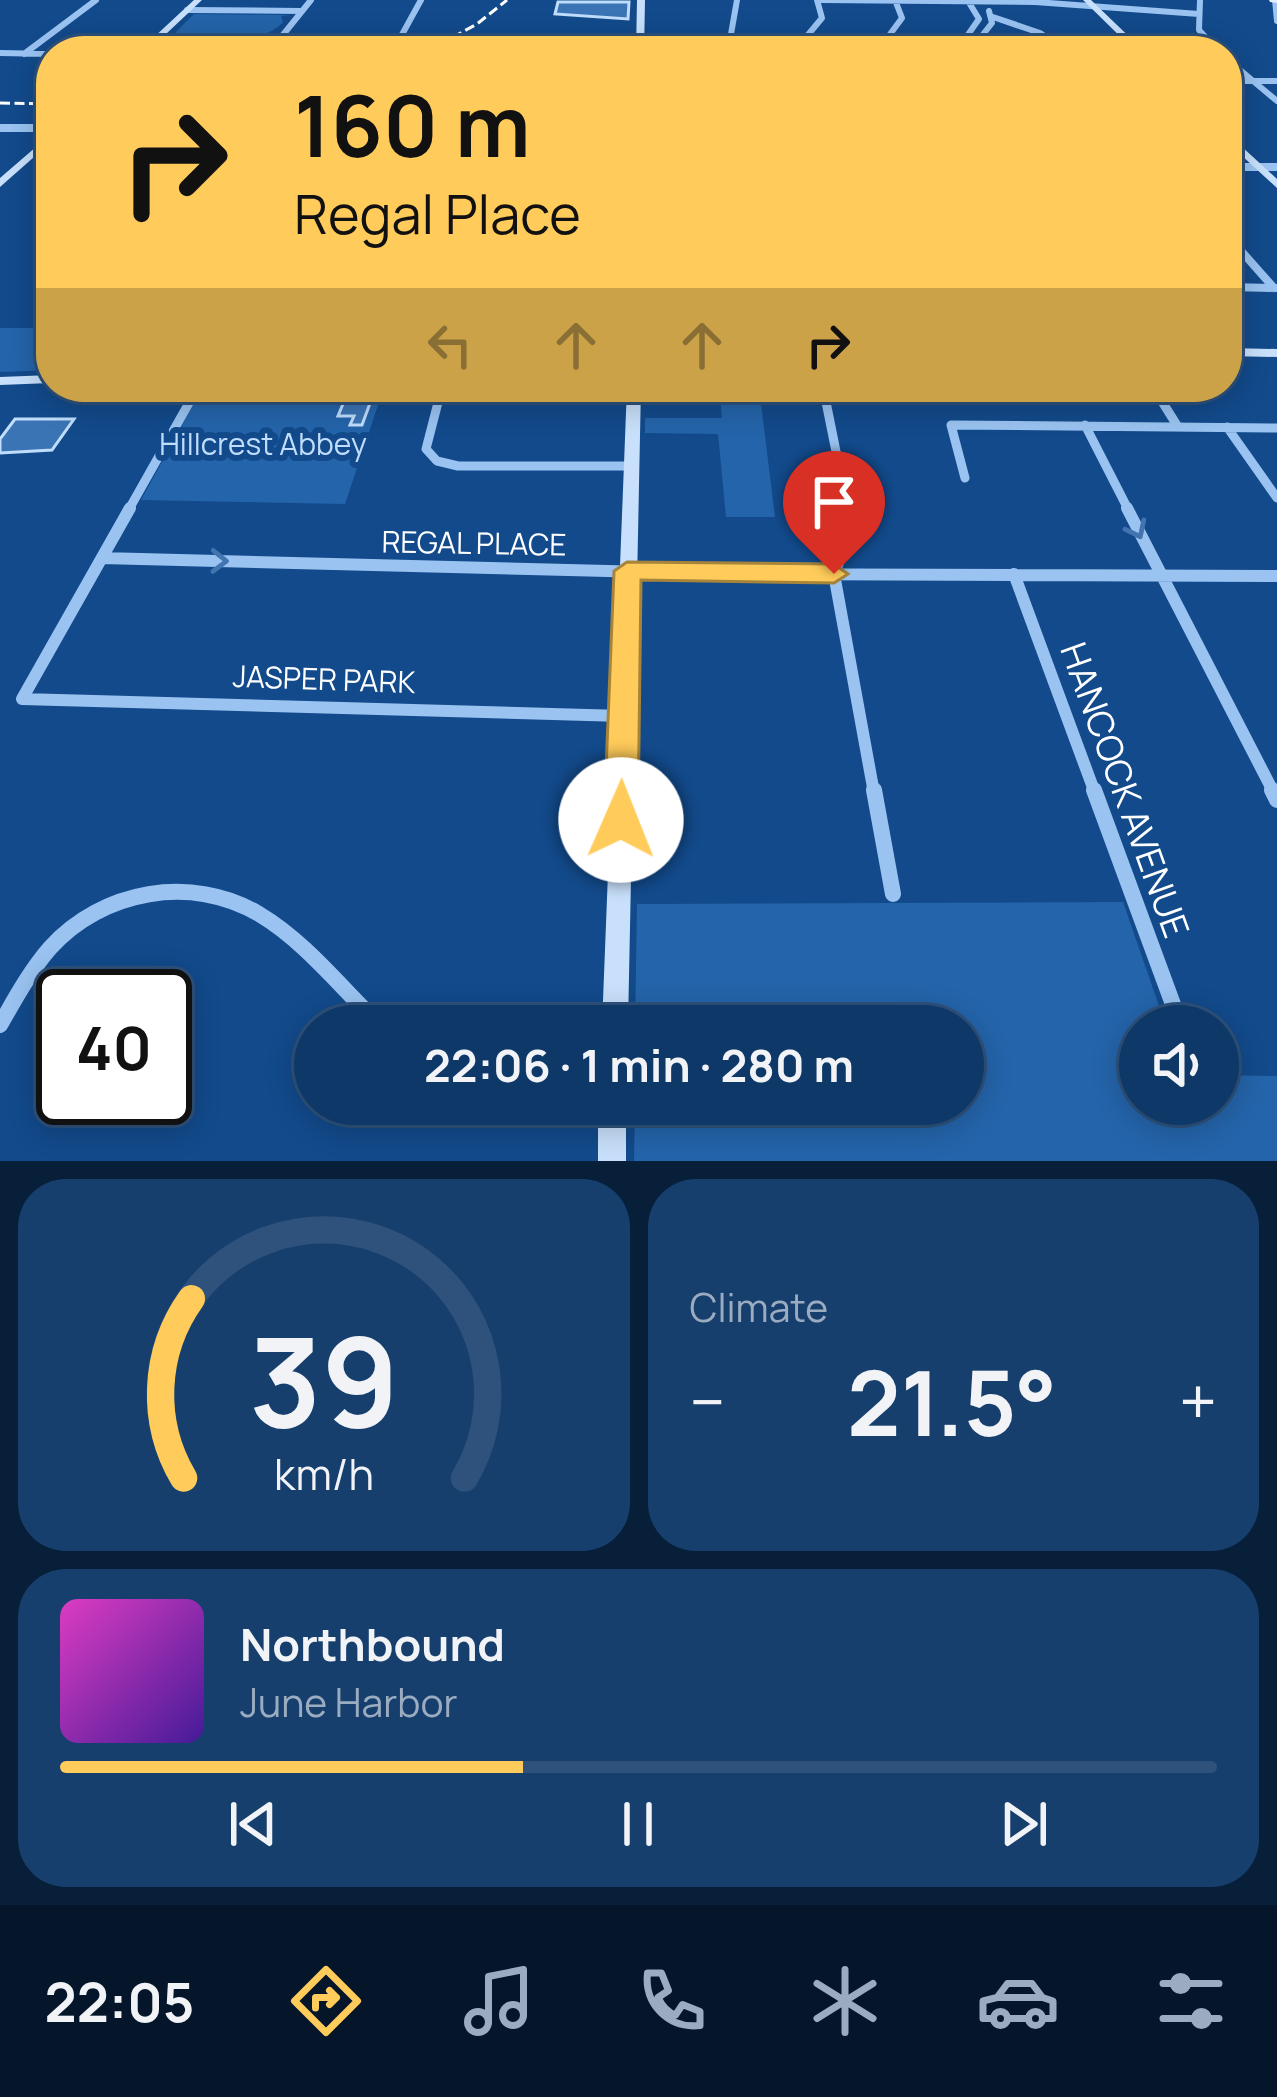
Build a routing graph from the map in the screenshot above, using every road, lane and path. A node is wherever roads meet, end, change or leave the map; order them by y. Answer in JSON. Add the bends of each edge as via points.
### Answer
{"nodes":[{"id":1,"x":96,"y":0,"type":"edge"},
{"id":2,"x":198,"y":0,"type":"edge"},
{"id":3,"x":311,"y":0,"type":"edge"},
{"id":4,"x":421,"y":0,"type":"edge"},
{"id":5,"x":641,"y":0,"type":"edge"},
{"id":6,"x":737,"y":0,"type":"edge"},
{"id":7,"x":819,"y":0,"type":"edge"},
{"id":8,"x":895,"y":0,"type":"edge"},
{"id":9,"x":1200,"y":0,"type":"edge"},
{"id":10,"x":1275,"y":0,"type":"edge"},
{"id":11,"x":968,"y":1,"type":"edge"},
{"id":12,"x":982,"y":1,"type":"edge"},
{"id":13,"x":1089,"y":3,"type":"edge"},
{"id":14,"x":187,"y":10,"type":"junction"},
{"id":15,"x":302,"y":11,"type":"junction"},
{"id":16,"x":1199,"y":14,"type":"junction"},
{"id":17,"x":992,"y":17,"type":"junction"},
{"id":18,"x":1277,"y":21,"type":"edge"},
{"id":19,"x":973,"y":27,"type":"junction"},
{"id":20,"x":988,"y":28,"type":"junction"},
{"id":21,"x":1027,"y":29,"type":"junction"},
{"id":22,"x":48,"y":36,"type":"edge"},
{"id":23,"x":159,"y":36,"type":"edge"},
{"id":24,"x":282,"y":36,"type":"edge"},
{"id":25,"x":401,"y":36,"type":"edge"},
{"id":26,"x":640,"y":36,"type":"edge"},
{"id":27,"x":728,"y":36,"type":"edge"},
{"id":28,"x":807,"y":36,"type":"edge"},
{"id":29,"x":889,"y":36,"type":"edge"},
{"id":30,"x":968,"y":36,"type":"edge"},
{"id":31,"x":982,"y":36,"type":"edge"},
{"id":32,"x":1039,"y":36,"type":"edge"},
{"id":33,"x":1124,"y":36,"type":"edge"},
{"id":34,"x":1204,"y":36,"type":"edge"},
{"id":35,"x":36,"y":45,"type":"edge"},
{"id":36,"x":0,"y":53,"type":"edge"},
{"id":37,"x":24,"y":54,"type":"junction"},
{"id":38,"x":36,"y":54,"type":"edge"},
{"id":39,"x":1242,"y":72,"type":"edge"},
{"id":40,"x":1242,"y":81,"type":"edge"},
{"id":41,"x":1253,"y":81,"type":"junction"},
{"id":42,"x":1277,"y":81,"type":"edge"},
{"id":43,"x":1277,"y":101,"type":"edge"},
{"id":44,"x":0,"y":128,"type":"edge"},
{"id":45,"x":36,"y":128,"type":"edge"},
{"id":46,"x":36,"y":151,"type":"edge"},
{"id":47,"x":1242,"y":151,"type":"edge"},
{"id":48,"x":1242,"y":167,"type":"edge"},
{"id":49,"x":1259,"y":167,"type":"junction"},
{"id":50,"x":1277,"y":167,"type":"edge"},
{"id":51,"x":0,"y":184,"type":"edge"},
{"id":52,"x":1277,"y":185,"type":"edge"},
{"id":53,"x":1242,"y":251,"type":"edge"},
{"id":54,"x":1242,"y":287,"type":"edge"},
{"id":55,"x":1276,"y":288,"type":"edge"},
{"id":56,"x":1242,"y":352,"type":"edge"},
{"id":57,"x":1277,"y":352,"type":"edge"},
{"id":58,"x":36,"y":380,"type":"edge"},
{"id":59,"x":0,"y":381,"type":"edge"},
{"id":60,"x":190,"y":402,"type":"edge"},
{"id":61,"x":438,"y":402,"type":"edge"},
{"id":62,"x":633,"y":402,"type":"edge"},
{"id":63,"x":826,"y":402,"type":"edge"},
{"id":64,"x":1163,"y":402,"type":"edge"},
{"id":65,"x":1085,"y":425,"type":"junction"},
{"id":66,"x":1178,"y":427,"type":"junction"},
{"id":67,"x":1227,"y":428,"type":"junction"},
{"id":68,"x":1277,"y":428,"type":"edge"},
{"id":69,"x":630,"y":466,"type":"junction"},
{"id":70,"x":965,"y":478,"type":"dead end"},
{"id":71,"x":1277,"y":498,"type":"edge"},
{"id":72,"x":102,"y":558,"type":"junction"},
{"id":73,"x":627,"y":571,"type":"junction"},
{"id":74,"x":834,"y":574,"type":"junction"},
{"id":75,"x":1014,"y":574,"type":"junction"},
{"id":76,"x":1277,"y":576,"type":"edge"},
{"id":77,"x":1160,"y":577,"type":"junction"},
{"id":78,"x":623,"y":716,"type":"junction"},
{"id":79,"x":1277,"y":800,"type":"edge"},
{"id":80,"x":893,"y":894,"type":"dead end"},
{"id":81,"x":358,"y":1005,"type":"edge"},
{"id":82,"x":616,"y":1005,"type":"edge"},
{"id":83,"x":1173,"y":1005,"type":"edge"},
{"id":84,"x":0,"y":1025,"type":"edge"},
{"id":85,"x":612,"y":1125,"type":"edge"},
{"id":86,"x":612,"y":1161,"type":"edge"}],
"edges":[{"from":1,"to":22,"type":"street"},
{"from":2,"to":14,"type":"street"},
{"from":3,"to":15,"type":"street"},
{"from":4,"to":25,"type":"street"},
{"from":5,"to":26,"type":"street"},
{"from":6,"to":27,"type":"street"},
{"from":7,"to":8,"type":"street"},
{"from":7,"to":28,"type":"street","via":[[822,18]]},
{"from":8,"to":11,"type":"street"},
{"from":8,"to":29,"type":"street","via":[[902,18]]},
{"from":9,"to":16,"type":"street"},
{"from":10,"to":18,"type":"street"},
{"from":11,"to":12,"type":"street"},
{"from":11,"to":19,"type":"street","via":[[979,19]]},
{"from":12,"to":13,"type":"street"},
{"from":12,"to":17,"type":"street"},
{"from":13,"to":16,"type":"street"},
{"from":13,"to":33,"type":"street"},
{"from":14,"to":15,"type":"street"},
{"from":14,"to":23,"type":"street"},
{"from":15,"to":24,"type":"street"},
{"from":16,"to":34,"type":"street"},
{"from":17,"to":20,"type":"street"},
{"from":17,"to":21,"type":"street"},
{"from":19,"to":20,"type":"street"},
{"from":19,"to":30,"type":"street"},
{"from":20,"to":21,"type":"street"},
{"from":20,"to":31,"type":"street"},
{"from":21,"to":32,"type":"street"},
{"from":35,"to":37,"type":"street"},
{"from":36,"to":37,"type":"street"},
{"from":37,"to":38,"type":"street"},
{"from":39,"to":41,"type":"street"},
{"from":40,"to":41,"type":"street"},
{"from":41,"to":42,"type":"street"},
{"from":41,"to":43,"type":"street"},
{"from":44,"to":45,"type":"street"},
{"from":46,"to":51,"type":"street"},
{"from":47,"to":49,"type":"street"},
{"from":48,"to":49,"type":"street"},
{"from":49,"to":50,"type":"street"},
{"from":49,"to":52,"type":"street"},
{"from":53,"to":55,"type":"street"},
{"from":54,"to":55,"type":"street"},
{"from":56,"to":57,"type":"street"},
{"from":58,"to":59,"type":"street"},
{"from":60,"to":72,"type":"street"},
{"from":61,"to":69,"type":"street","via":[[426,449],[436,461]]},
{"from":62,"to":69,"type":"street"},
{"from":63,"to":74,"type":"street","via":[[851,524]]},
{"from":64,"to":66,"type":"street"},
{"from":65,"to":66,"type":"street"},
{"from":65,"to":70,"type":"street","via":[[951,425]]},
{"from":65,"to":77,"type":"street","one_way":true},
{"from":66,"to":67,"type":"street"},
{"from":67,"to":68,"type":"street"},
{"from":67,"to":71,"type":"street"},
{"from":69,"to":73,"type":"street"},
{"from":72,"to":73,"type":"street","name":"REGAL PLACE","one_way":true},
{"from":72,"to":78,"type":"street","name":"JASPER PARK","via":[[22,699]]},
{"from":73,"to":74,"type":"street","name":"REGAL PLACE"},
{"from":73,"to":78,"type":"street"},
{"from":74,"to":75,"type":"street","name":"REGAL PLACE"},
{"from":74,"to":80,"type":"street"},
{"from":75,"to":77,"type":"street","name":"REGAL PLACE"},
{"from":75,"to":83,"type":"street","name":"HANCOCK AVENUE"},
{"from":76,"to":77,"type":"street","name":"REGAL PLACE"},
{"from":77,"to":79,"type":"street"},
{"from":78,"to":82,"type":"street"},
{"from":81,"to":84,"type":"street","via":[[261,915],[171,890],[98,910],[74,927],[52,946]]},
{"from":85,"to":86,"type":"street"}]}
